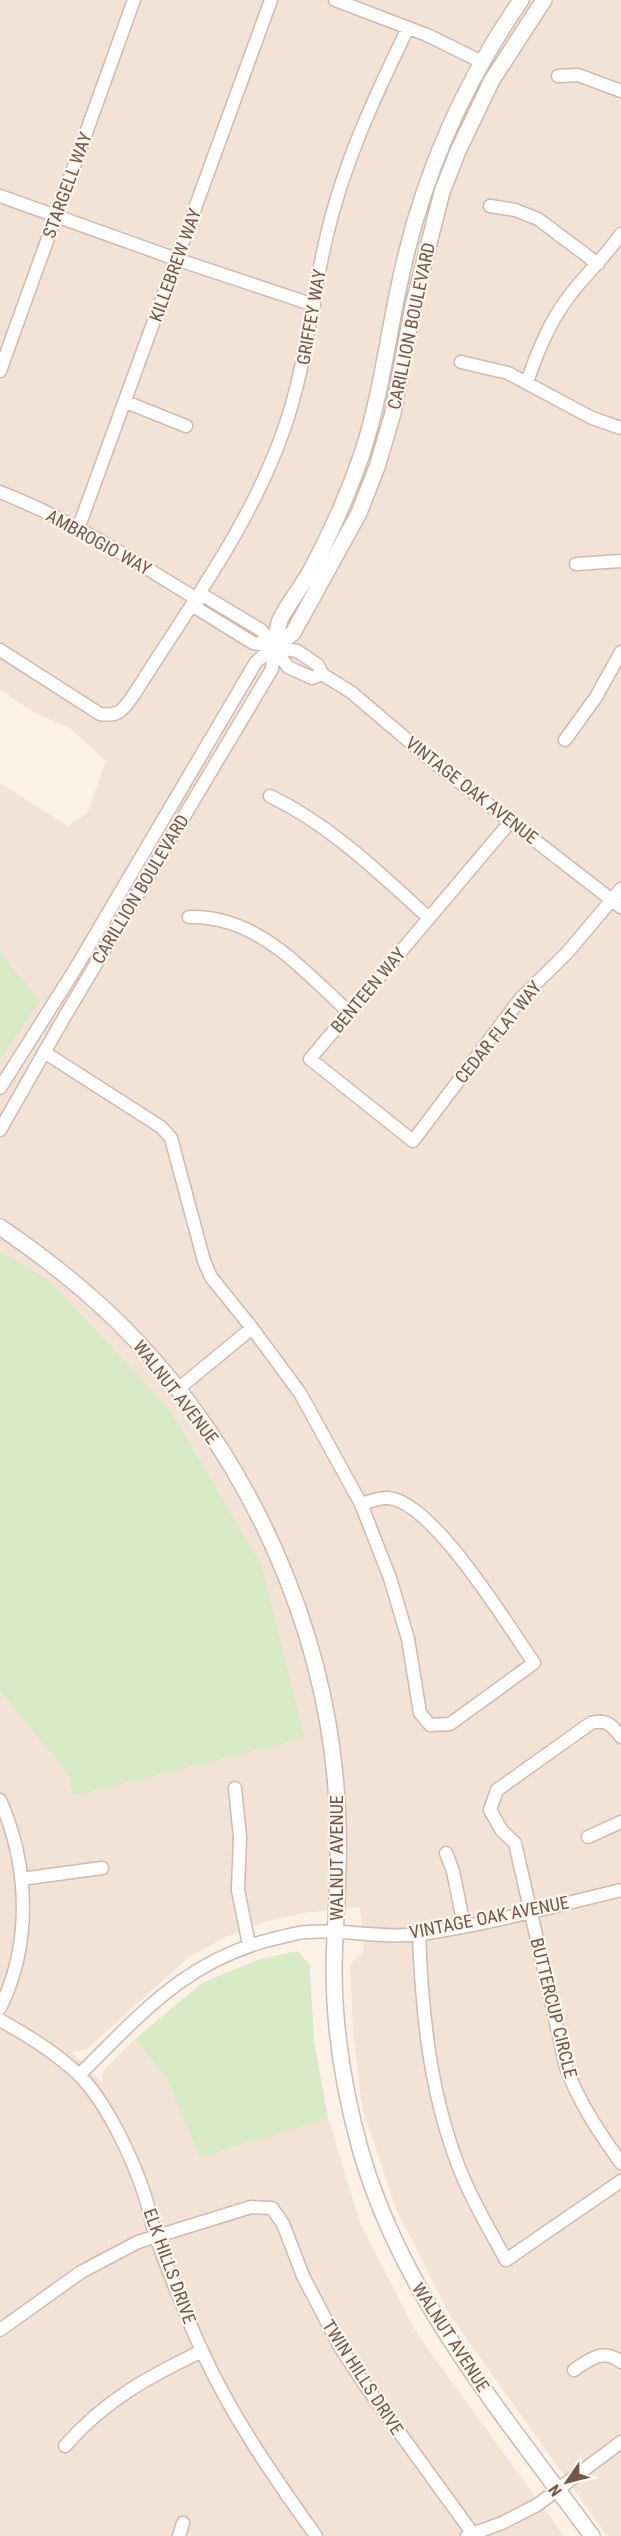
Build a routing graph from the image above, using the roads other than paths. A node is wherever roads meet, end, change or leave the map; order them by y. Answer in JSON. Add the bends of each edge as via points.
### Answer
{"nodes":[{"id":1,"x":134,"y":0,"type":"edge"},
{"id":2,"x":271,"y":0,"type":"edge"},
{"id":3,"x":335,"y":0,"type":"edge"},
{"id":4,"x":521,"y":0,"type":"edge"},
{"id":5,"x":544,"y":0,"type":"edge"},
{"id":6,"x":408,"y":28,"type":"junction"},
{"id":7,"x":482,"y":62,"type":"junction"},
{"id":8,"x":558,"y":76,"type":"dead end"},
{"id":9,"x":621,"y":91,"type":"edge"},
{"id":10,"x":0,"y":196,"type":"edge"},
{"id":11,"x":490,"y":206,"type":"dead end"},
{"id":12,"x":57,"y":216,"type":"junction"},
{"id":13,"x":621,"y":234,"type":"edge"},
{"id":14,"x":176,"y":259,"type":"junction"},
{"id":15,"x":598,"y":264,"type":"junction"},
{"id":16,"x":314,"y":305,"type":"junction"},
{"id":17,"x":460,"y":362,"type":"dead end"},
{"id":18,"x":0,"y":370,"type":"edge"},
{"id":19,"x":527,"y":382,"type":"junction"},
{"id":20,"x":126,"y":402,"type":"junction"},
{"id":21,"x":186,"y":426,"type":"dead end"},
{"id":22,"x":621,"y":428,"type":"edge"},
{"id":23,"x":0,"y":492,"type":"edge"},
{"id":24,"x":78,"y":529,"type":"junction"},
{"id":25,"x":621,"y":561,"type":"edge"},
{"id":26,"x":576,"y":564,"type":"dead end"},
{"id":27,"x":195,"y":598,"type":"junction"},
{"id":28,"x":274,"y":647,"type":"junction"},
{"id":29,"x":0,"y":650,"type":"edge"},
{"id":30,"x":620,"y":657,"type":"edge"},
{"id":31,"x":565,"y":740,"type":"dead end"},
{"id":32,"x":270,"y":796,"type":"dead end"},
{"id":33,"x":511,"y":821,"type":"junction"},
{"id":34,"x":621,"y":889,"type":"edge"},
{"id":35,"x":616,"y":903,"type":"edge"},
{"id":36,"x":189,"y":917,"type":"dead end"},
{"id":37,"x":429,"y":918,"type":"junction"},
{"id":38,"x":349,"y":1012,"type":"junction"},
{"id":39,"x":44,"y":1052,"type":"junction"},
{"id":40,"x":0,"y":1089,"type":"edge"},
{"id":41,"x":0,"y":1130,"type":"edge"},
{"id":42,"x":413,"y":1141,"type":"joint"},
{"id":43,"x":0,"y":1227,"type":"edge"},
{"id":44,"x":252,"y":1328,"type":"junction"},
{"id":45,"x":178,"y":1389,"type":"junction"},
{"id":46,"x":361,"y":1504,"type":"junction"},
{"id":47,"x":621,"y":1737,"type":"edge"},
{"id":48,"x":235,"y":1788,"type":"dead end"},
{"id":49,"x":0,"y":1800,"type":"edge"},
{"id":50,"x":621,"y":1822,"type":"edge"},
{"id":51,"x":588,"y":1837,"type":"dead end"},
{"id":52,"x":446,"y":1853,"type":"dead end"},
{"id":53,"x":102,"y":1868,"type":"dead end"},
{"id":54,"x":21,"y":1879,"type":"junction"},
{"id":55,"x":621,"y":1890,"type":"edge"},
{"id":56,"x":531,"y":1911,"type":"junction"},
{"id":57,"x":464,"y":1926,"type":"junction"},
{"id":58,"x":335,"y":1932,"type":"junction"},
{"id":59,"x":419,"y":1934,"type":"junction"},
{"id":60,"x":249,"y":1945,"type":"junction"},
{"id":61,"x":0,"y":2008,"type":"edge"},
{"id":62,"x":0,"y":2020,"type":"edge"},
{"id":63,"x":80,"y":2075,"type":"junction"},
{"id":64,"x":621,"y":2163,"type":"edge"},
{"id":65,"x":621,"y":2181,"type":"edge"},
{"id":66,"x":156,"y":2236,"type":"junction"},
{"id":67,"x":0,"y":2330,"type":"edge"},
{"id":68,"x":202,"y":2350,"type":"junction"},
{"id":69,"x":621,"y":2362,"type":"edge"},
{"id":70,"x":574,"y":2370,"type":"dead end"},
{"id":71,"x":621,"y":2442,"type":"edge"},
{"id":72,"x":65,"y":2446,"type":"dead end"},
{"id":73,"x":558,"y":2489,"type":"junction"},
{"id":74,"x":183,"y":2523,"type":"dead end"},
{"id":75,"x":470,"y":2535,"type":"edge"},
{"id":76,"x":179,"y":2536,"type":"edge"},
{"id":77,"x":316,"y":2536,"type":"edge"},
{"id":78,"x":592,"y":2536,"type":"edge"}],
"edges":[{"from":1,"to":12,"type":"street","name":"STARGELL WAY"},
{"from":2,"to":14,"type":"street","name":"KILLEBREW WAY"},
{"from":3,"to":6,"type":"street"},
{"from":4,"to":7,"type":"street","name":"CARILLION BOULEVARD"},
{"from":5,"to":28,"type":"street","name":"CARILLION BOULEVARD","via":[[492,80],[442,192],[420,277],[393,413],[359,513],[293,633]]},
{"from":6,"to":7,"type":"street"},
{"from":6,"to":16,"type":"street","name":"GRIFFEY WAY","via":[[351,155],[326,238]]},
{"from":7,"to":28,"type":"street","name":"CARILLION BOULEVARD","via":[[442,143],[417,210],[382,382],[361,455],[330,534],[280,621]]},
{"from":8,"to":9,"type":"street","via":[[578,75]]},
{"from":10,"to":12,"type":"street"},
{"from":11,"to":15,"type":"street","via":[[538,219]]},
{"from":12,"to":14,"type":"street"},
{"from":12,"to":18,"type":"street","name":"STARGELL WAY"},
{"from":13,"to":15,"type":"street"},
{"from":14,"to":16,"type":"street"},
{"from":14,"to":20,"type":"street","name":"KILLEBREW WAY"},
{"from":15,"to":19,"type":"street","via":[[555,316]]},
{"from":16,"to":27,"type":"street","name":"GRIFFEY WAY","via":[[300,378],[284,432],[228,548]]},
{"from":17,"to":19,"type":"street","via":[[508,373]]},
{"from":19,"to":22,"type":"street","via":[[592,418]]},
{"from":20,"to":21,"type":"street"},
{"from":20,"to":24,"type":"street","name":"KILLEBREW WAY"},
{"from":23,"to":24,"type":"street","name":"AMBROGIO WAY"},
{"from":24,"to":27,"type":"street","name":"AMBROGIO WAY"},
{"from":25,"to":26,"type":"street"},
{"from":27,"to":28,"type":"street","name":"AMBROGIO WAY","via":[[206,597],[261,630]]},
{"from":27,"to":29,"type":"street","name":"GRIFFEY WAY","via":[[135,693],[122,711],[112,716],[100,714]]},
{"from":28,"to":33,"type":"street","name":"VINTAGE OAK AVENUE","via":[[288,667],[312,678],[322,674],[351,692],[430,760]]},
{"from":28,"to":39,"type":"street","name":"CARILLION BOULEVARD","via":[[272,669]]},
{"from":28,"to":40,"type":"street","name":"CARILLION BOULEVARD","via":[[256,662]]},
{"from":30,"to":31,"type":"street"},
{"from":32,"to":37,"type":"street","via":[[328,829]]},
{"from":33,"to":35,"type":"street","name":"VINTAGE OAK AVENUE"},
{"from":33,"to":37,"type":"street","name":"BENTEEN WAY"},
{"from":34,"to":35,"type":"street","name":"CEDAR FLAT WAY"},
{"from":35,"to":42,"type":"street","name":"CEDAR FLAT WAY","via":[[521,998]]},
{"from":36,"to":38,"type":"street","via":[[222,920],[260,935]]},
{"from":37,"to":38,"type":"street","name":"BENTEEN WAY"},
{"from":38,"to":42,"type":"street","name":"BENTEEN WAY","via":[[310,1059]]},
{"from":39,"to":41,"type":"street","name":"CARILLION BOULEVARD"},
{"from":39,"to":44,"type":"street","via":[[161,1127],[171,1138],[211,1277]]},
{"from":43,"to":45,"type":"street","name":"WALNUT AVENUE","via":[[79,1286],[117,1321]]},
{"from":44,"to":45,"type":"street"},
{"from":44,"to":46,"type":"street","via":[[300,1393]]},
{"from":45,"to":58,"type":"street","name":"WALNUT AVENUE","via":[[223,1453],[274,1547],[312,1655],[334,1770],[339,1863]]},
{"from":46,"to":46,"type":"street","via":[[390,1578],[408,1639],[420,1713],[430,1725],[450,1724],[534,1663],[452,1546],[427,1521],[412,1508],[389,1498]]},
{"from":47,"to":56,"type":"street","name":"BUTTERCUP CIRCLE","via":[[612,1724],[600,1720],[591,1723],[497,1790],[490,1810],[502,1832],[515,1843]]},
{"from":48,"to":60,"type":"street","via":[[241,1859],[238,1890]]},
{"from":49,"to":54,"type":"street","via":[[17,1849]]},
{"from":50,"to":51,"type":"street"},
{"from":52,"to":57,"type":"street"},
{"from":53,"to":54,"type":"street"},
{"from":54,"to":61,"type":"street","via":[[22,1939],[14,1976]]},
{"from":55,"to":56,"type":"street","name":"VINTAGE OAK AVENUE"},
{"from":56,"to":57,"type":"street","name":"VINTAGE OAK AVENUE"},
{"from":56,"to":64,"type":"street","name":"BUTTERCUP CIRCLE","via":[[566,2067],[585,2111]]},
{"from":57,"to":59,"type":"street","name":"VINTAGE OAK AVENUE"},
{"from":58,"to":59,"type":"street","name":"VINTAGE OAK AVENUE"},
{"from":58,"to":60,"type":"street","name":"VINTAGE OAK AVENUE","via":[[307,1932]]},
{"from":58,"to":73,"type":"street","name":"WALNUT AVENUE","via":[[335,2005],[343,2074],[361,2152],[384,2218],[437,2320]]},
{"from":59,"to":65,"type":"street","via":[[423,2020],[441,2111],[465,2182],[506,2260]]},
{"from":60,"to":63,"type":"street","name":"VINTAGE OAK AVENUE","via":[[187,1976]]},
{"from":62,"to":63,"type":"street","name":"ELK HILLS DRIVE"},
{"from":63,"to":66,"type":"street","name":"ELK HILLS DRIVE","via":[[126,2148]]},
{"from":66,"to":67,"type":"street","via":[[81,2272]]},
{"from":66,"to":68,"type":"street","name":"ELK HILLS DRIVE"},
{"from":66,"to":75,"type":"street","name":"TWIN HILLS DRIVE","via":[[251,2208],[272,2208],[340,2347]]},
{"from":68,"to":72,"type":"street","via":[[117,2396]]},
{"from":68,"to":77,"type":"street","name":"ELK HILLS DRIVE","via":[[248,2436]]},
{"from":69,"to":70,"type":"street","via":[[599,2355]]},
{"from":71,"to":73,"type":"street"},
{"from":73,"to":75,"type":"street","via":[[517,2517]]},
{"from":73,"to":78,"type":"street","name":"WALNUT AVENUE"},
{"from":74,"to":76,"type":"street"}]}
